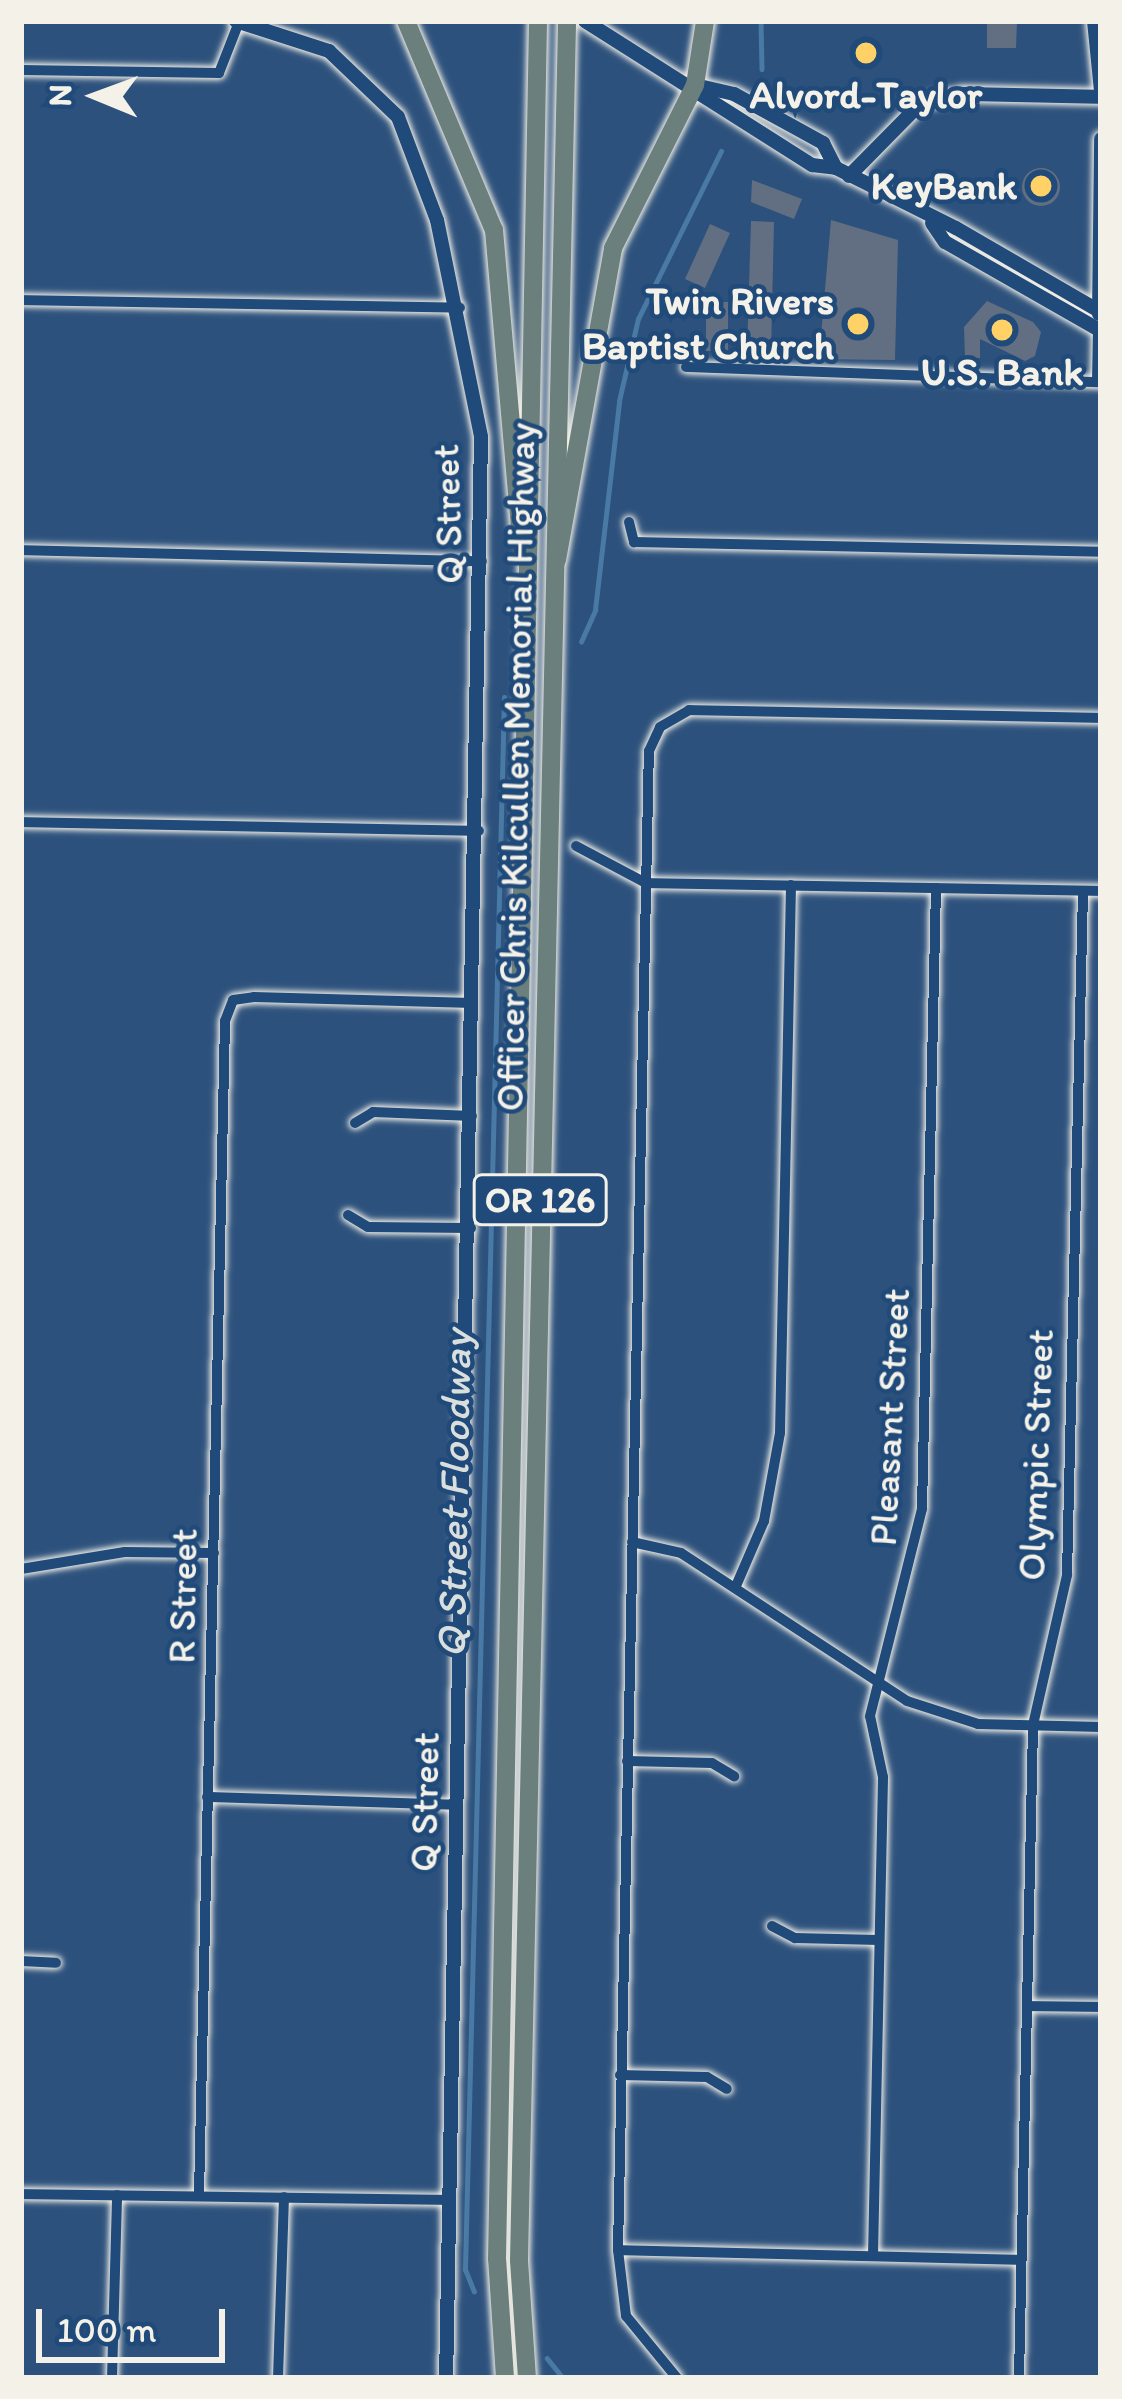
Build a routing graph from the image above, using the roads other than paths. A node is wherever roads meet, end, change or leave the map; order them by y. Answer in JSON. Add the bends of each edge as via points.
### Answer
{"nodes":[{"id":1,"x":237,"y":21,"type":"edge"},
{"id":2,"x":406,"y":21,"type":"edge"},
{"id":3,"x":538,"y":21,"type":"edge"},
{"id":4,"x":567,"y":21,"type":"edge"},
{"id":5,"x":585,"y":21,"type":"edge"},
{"id":6,"x":705,"y":21,"type":"edge"},
{"id":7,"x":1094,"y":21,"type":"edge"},
{"id":8,"x":21,"y":70,"type":"edge"},
{"id":9,"x":695,"y":85,"type":"junction"},
{"id":10,"x":1101,"y":94,"type":"edge"},
{"id":11,"x":1101,"y":139,"type":"edge"},
{"id":12,"x":843,"y":172,"type":"junction"},
{"id":13,"x":932,"y":223,"type":"junction"},
{"id":14,"x":21,"y":300,"type":"edge"},
{"id":15,"x":460,"y":308,"type":"junction"},
{"id":16,"x":1100,"y":311,"type":"edge"},
{"id":17,"x":1100,"y":330,"type":"edge"},
{"id":18,"x":686,"y":367,"type":"dead end"},
{"id":19,"x":1099,"y":381,"type":"edge"},
{"id":20,"x":629,"y":522,"type":"dead end"},
{"id":21,"x":21,"y":550,"type":"edge"},
{"id":22,"x":1101,"y":552,"type":"edge"},
{"id":23,"x":529,"y":555,"type":"junction"},
{"id":24,"x":485,"y":561,"type":"junction"},
{"id":25,"x":552,"y":576,"type":"junction"},
{"id":26,"x":1101,"y":718,"type":"edge"},
{"id":27,"x":21,"y":822,"type":"edge"},
{"id":28,"x":479,"y":831,"type":"junction"},
{"id":29,"x":575,"y":846,"type":"dead end"},
{"id":30,"x":646,"y":883,"type":"junction"},
{"id":31,"x":791,"y":885,"type":"junction"},
{"id":32,"x":936,"y":888,"type":"junction"},
{"id":33,"x":1082,"y":891,"type":"junction"},
{"id":34,"x":1101,"y":892,"type":"edge"},
{"id":35,"x":475,"y":1003,"type":"junction"},
{"id":36,"x":472,"y":1116,"type":"junction"},
{"id":37,"x":355,"y":1123,"type":"dead end"},
{"id":38,"x":348,"y":1215,"type":"dead end"},
{"id":39,"x":471,"y":1228,"type":"junction"},
{"id":40,"x":632,"y":1542,"type":"junction"},
{"id":41,"x":214,"y":1553,"type":"junction"},
{"id":42,"x":21,"y":1569,"type":"edge"},
{"id":43,"x":736,"y":1586,"type":"junction"},
{"id":44,"x":874,"y":1681,"type":"junction"},
{"id":45,"x":1033,"y":1726,"type":"junction"},
{"id":46,"x":1101,"y":1727,"type":"edge"},
{"id":47,"x":627,"y":1761,"type":"junction"},
{"id":48,"x":734,"y":1776,"type":"dead end"},
{"id":49,"x":207,"y":1797,"type":"junction"},
{"id":50,"x":458,"y":1805,"type":"junction"},
{"id":51,"x":772,"y":1926,"type":"dead end"},
{"id":52,"x":879,"y":1940,"type":"junction"},
{"id":53,"x":21,"y":1961,"type":"edge"},
{"id":54,"x":56,"y":1963,"type":"dead end"},
{"id":55,"x":1027,"y":2006,"type":"junction"},
{"id":56,"x":1101,"y":2007,"type":"edge"},
{"id":57,"x":620,"y":2075,"type":"junction"},
{"id":58,"x":728,"y":2089,"type":"dead end"},
{"id":59,"x":21,"y":2194,"type":"edge"},
{"id":60,"x":117,"y":2195,"type":"junction"},
{"id":61,"x":199,"y":2195,"type":"junction"},
{"id":62,"x":284,"y":2197,"type":"junction"},
{"id":63,"x":449,"y":2200,"type":"junction"},
{"id":64,"x":618,"y":2250,"type":"junction"},
{"id":65,"x":873,"y":2256,"type":"junction"},
{"id":66,"x":1021,"y":2260,"type":"junction"},
{"id":67,"x":112,"y":2378,"type":"edge"},
{"id":68,"x":278,"y":2378,"type":"edge"},
{"id":69,"x":446,"y":2378,"type":"edge"},
{"id":70,"x":505,"y":2378,"type":"edge"},
{"id":71,"x":527,"y":2378,"type":"edge"},
{"id":72,"x":676,"y":2378,"type":"edge"},
{"id":73,"x":1019,"y":2378,"type":"edge"}],
"edges":[{"from":1,"to":8,"type":"street","via":[[219,73]]},
{"from":1,"to":15,"type":"street","name":"Q Street","via":[[328,51],[398,117]]},
{"from":2,"to":23,"type":"highway","via":[[494,230],[512,358],[517,522]]},
{"from":3,"to":23,"type":"highway","name":"Officer Chris Kilcullen Memorial Highway","number":"OR 126"},
{"from":4,"to":25,"type":"highway","name":"Officer Chris Kilcullen Memorial Highway","number":"OR 126"},
{"from":5,"to":9,"type":"street"},
{"from":6,"to":9,"type":"highway"},
{"from":7,"to":10,"type":"street"},
{"from":9,"to":12,"type":"street","via":[[721,112],[812,165]]},
{"from":9,"to":12,"type":"street","via":[[734,94],[823,143]]},
{"from":9,"to":25,"type":"highway","via":[[614,248],[580,409],[568,531]]},
{"from":10,"to":12,"type":"street","via":[[963,94],[921,104]]},
{"from":11,"to":16,"type":"street"},
{"from":12,"to":13,"type":"street"},
{"from":13,"to":16,"type":"street"},
{"from":13,"to":17,"type":"street","via":[[945,242]]},
{"from":14,"to":15,"type":"street"},
{"from":15,"to":24,"type":"street","name":"Q Street","via":[[481,437]]},
{"from":16,"to":17,"type":"street"},
{"from":17,"to":19,"type":"street"},
{"from":18,"to":19,"type":"street"},
{"from":20,"to":22,"type":"street","via":[[634,542]]},
{"from":21,"to":24,"type":"street"},
{"from":23,"to":70,"type":"highway","name":"Officer Chris Kilcullen Memorial Highway","number":"OR 126","via":[[496,2259]]},
{"from":24,"to":28,"type":"street","name":"Q Street"},
{"from":25,"to":71,"type":"highway","name":"Officer Chris Kilcullen Memorial Highway","number":"OR 126","via":[[519,2260]]},
{"from":26,"to":30,"type":"street","via":[[688,710],[660,727],[649,751]]},
{"from":27,"to":28,"type":"street"},
{"from":28,"to":35,"type":"street","name":"Q Street"},
{"from":29,"to":30,"type":"street"},
{"from":30,"to":31,"type":"street"},
{"from":30,"to":40,"type":"street"},
{"from":31,"to":32,"type":"street"},
{"from":31,"to":43,"type":"street","via":[[780,1432],[764,1521]]},
{"from":32,"to":33,"type":"street"},
{"from":32,"to":44,"type":"street","name":"Pleasant Street","via":[[922,1509]]},
{"from":33,"to":34,"type":"street"},
{"from":33,"to":45,"type":"street","name":"Olympic Street","via":[[1067,1575]]},
{"from":35,"to":36,"type":"street","name":"Q Street"},
{"from":35,"to":41,"type":"street","name":"R Street","via":[[233,1000]]},
{"from":36,"to":37,"type":"street","via":[[373,1112]]},
{"from":36,"to":39,"type":"street","name":"Q Street"},
{"from":38,"to":39,"type":"street","via":[[368,1227]]},
{"from":39,"to":50,"type":"street","name":"Q Street"},
{"from":40,"to":43,"type":"street","via":[[681,1553]]},
{"from":40,"to":47,"type":"street"},
{"from":41,"to":42,"type":"street","via":[[125,1552]]},
{"from":41,"to":49,"type":"street","name":"R Street"},
{"from":43,"to":44,"type":"street"},
{"from":44,"to":45,"type":"street","via":[[978,1724]]},
{"from":44,"to":52,"type":"street","name":"Pleasant Street"},
{"from":45,"to":46,"type":"street"},
{"from":45,"to":55,"type":"street","name":"Olympic Street"},
{"from":47,"to":48,"type":"street","via":[[712,1763]]},
{"from":47,"to":57,"type":"street"},
{"from":49,"to":50,"type":"street"},
{"from":49,"to":61,"type":"street","name":"R Street"},
{"from":50,"to":63,"type":"street","name":"Q Street"},
{"from":51,"to":52,"type":"street","via":[[795,1938]]},
{"from":52,"to":65,"type":"street","name":"Pleasant Street"},
{"from":53,"to":54,"type":"street"},
{"from":55,"to":56,"type":"street"},
{"from":55,"to":66,"type":"street","name":"Olympic Street"},
{"from":57,"to":58,"type":"street","via":[[706,2077]]},
{"from":57,"to":64,"type":"street"},
{"from":59,"to":60,"type":"street"},
{"from":60,"to":61,"type":"street"},
{"from":60,"to":67,"type":"street"},
{"from":61,"to":62,"type":"street"},
{"from":62,"to":63,"type":"street"},
{"from":62,"to":68,"type":"street"},
{"from":63,"to":69,"type":"street","name":"Q Street"},
{"from":64,"to":65,"type":"street"},
{"from":64,"to":72,"type":"street","via":[[626,2316]]},
{"from":65,"to":66,"type":"street"},
{"from":66,"to":73,"type":"street","name":"Olympic Street"}]}
